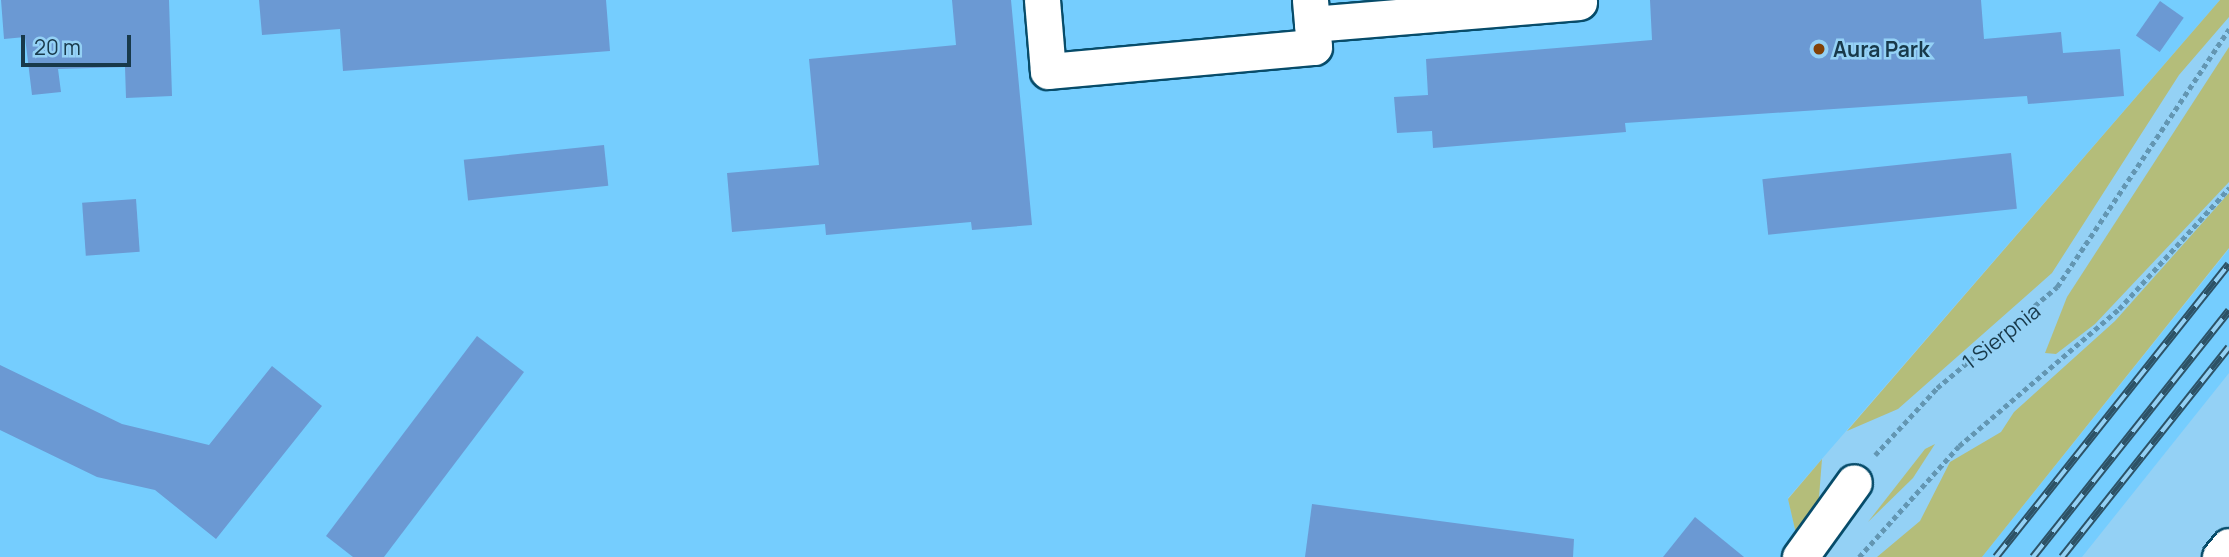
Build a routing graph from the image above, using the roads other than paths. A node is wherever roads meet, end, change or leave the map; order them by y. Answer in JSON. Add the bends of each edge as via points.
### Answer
{"nodes":[{"id":1,"x":1042,"y":0,"type":"edge"},
{"id":2,"x":1579,"y":2,"type":"edge"},
{"id":3,"x":1311,"y":12,"type":"edge"},
{"id":4,"x":1854,"y":482,"type":"road end"},
{"id":5,"x":2229,"y":546,"type":"edge"},
{"id":6,"x":1800,"y":557,"type":"edge"},
{"id":7,"x":2220,"y":557,"type":"edge"}],
"edges":[{"from":1,"to":3,"type":"lane","via":[[1048,71],[1314,47]]},
{"from":2,"to":3,"type":"lane"},
{"from":4,"to":6,"type":"lane"},
{"from":5,"to":7,"type":"lane"}]}
